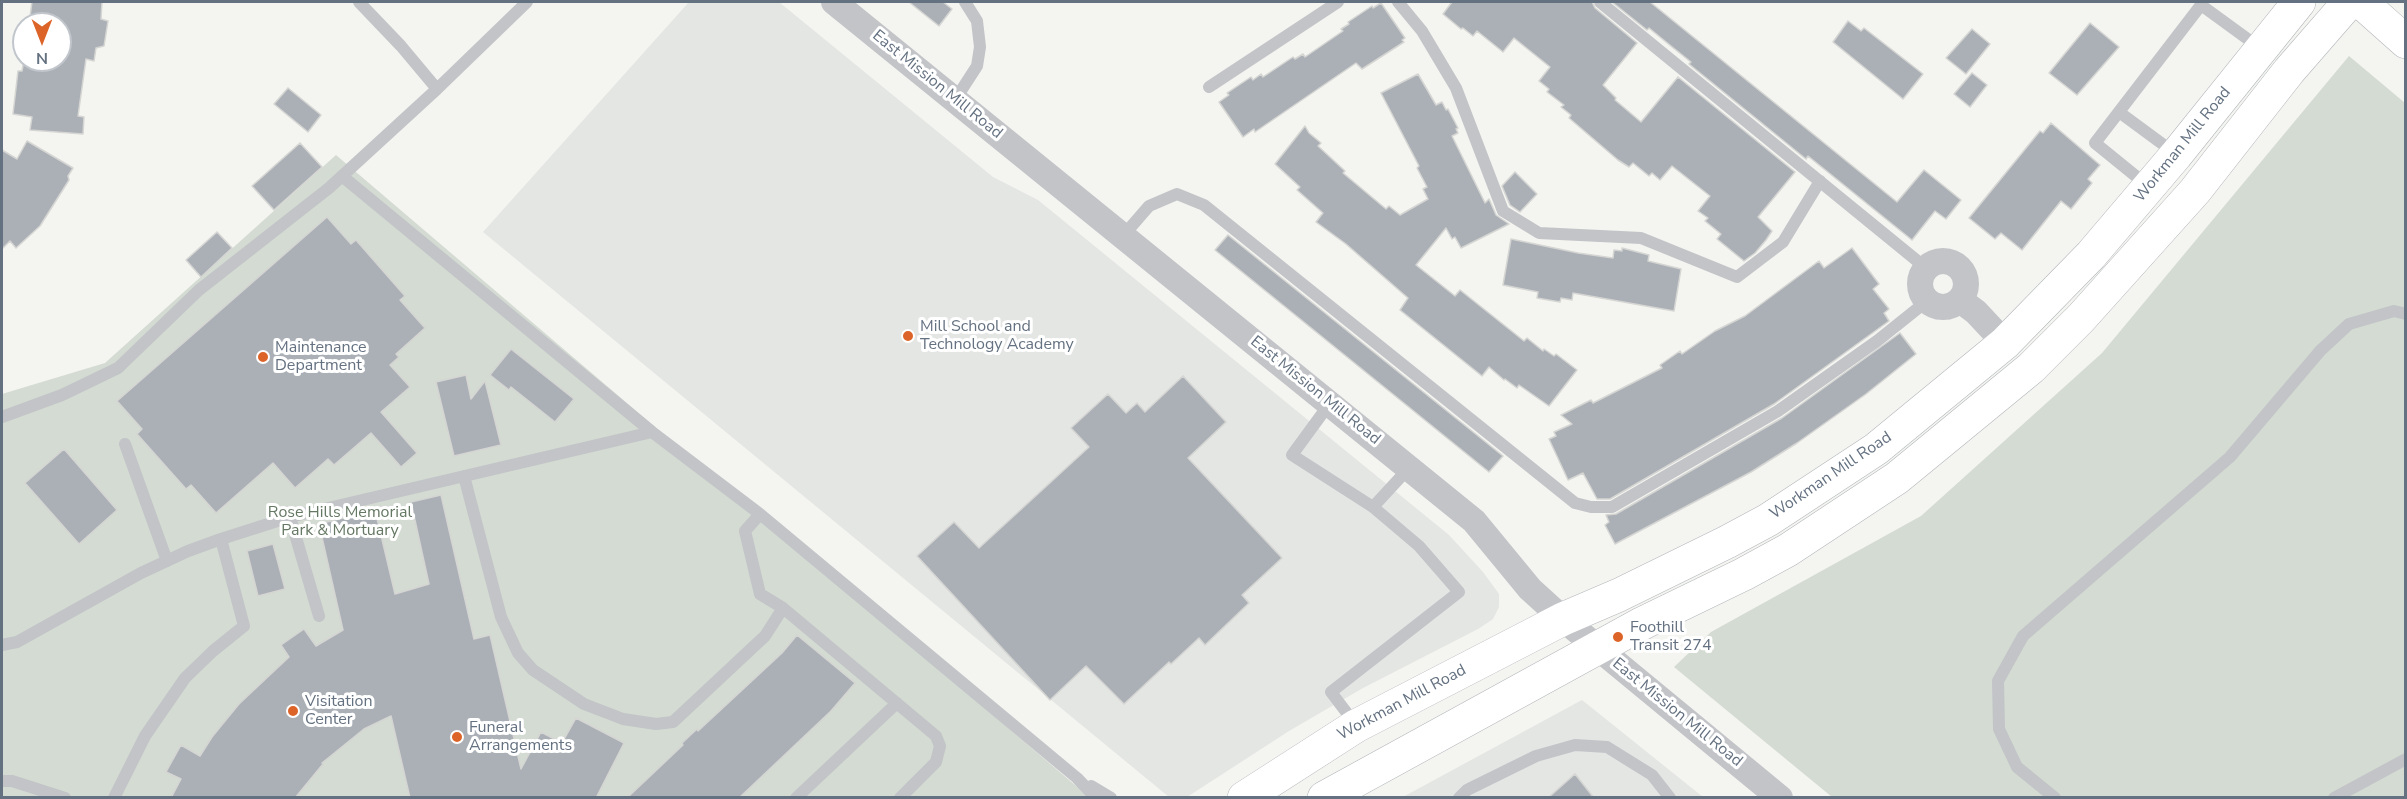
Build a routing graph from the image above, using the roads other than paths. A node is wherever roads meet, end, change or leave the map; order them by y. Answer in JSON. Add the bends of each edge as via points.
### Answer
{"nodes":[{"id":1,"x":359,"y":2,"type":"edge"},
{"id":2,"x":527,"y":2,"type":"edge"},
{"id":3,"x":834,"y":2,"type":"edge"},
{"id":4,"x":966,"y":2,"type":"edge"},
{"id":5,"x":1338,"y":2,"type":"edge"},
{"id":6,"x":1398,"y":2,"type":"edge"},
{"id":7,"x":1600,"y":2,"type":"edge"},
{"id":8,"x":2299,"y":2,"type":"edge"},
{"id":9,"x":2349,"y":2,"type":"edge"},
{"id":10,"x":2361,"y":2,"type":"edge"},
{"id":11,"x":2406,"y":42,"type":"edge"},
{"id":12,"x":2261,"y":49,"type":"junction"},
{"id":13,"x":1209,"y":87,"type":"dead end"},
{"id":14,"x":437,"y":88,"type":"junction"},
{"id":15,"x":956,"y":100,"type":"junction"},
{"id":16,"x":2119,"y":112,"type":"junction"},
{"id":17,"x":2176,"y":154,"type":"junction"},
{"id":18,"x":342,"y":176,"type":"junction"},
{"id":19,"x":1820,"y":181,"type":"junction"},
{"id":20,"x":2148,"y":187,"type":"junction"},
{"id":21,"x":1123,"y":236,"type":"junction"},
{"id":22,"x":1926,"y":268,"type":"junction"},
{"id":23,"x":1927,"y":301,"type":"junction"},
{"id":24,"x":1968,"y":306,"type":"junction"},
{"id":25,"x":2406,"y":314,"type":"edge"},
{"id":26,"x":2005,"y":343,"type":"junction"},
{"id":27,"x":2031,"y":368,"type":"junction"},
{"id":28,"x":1330,"y":403,"type":"junction"},
{"id":29,"x":2,"y":417,"type":"edge"},
{"id":30,"x":652,"y":432,"type":"junction"},
{"id":31,"x":126,"y":444,"type":"dead end"},
{"id":32,"x":1409,"y":468,"type":"junction"},
{"id":33,"x":464,"y":476,"type":"junction"},
{"id":34,"x":1373,"y":507,"type":"junction"},
{"id":35,"x":760,"y":514,"type":"junction"},
{"id":36,"x":290,"y":517,"type":"junction"},
{"id":37,"x":221,"y":539,"type":"junction"},
{"id":38,"x":167,"y":561,"type":"junction"},
{"id":39,"x":783,"y":608,"type":"junction"},
{"id":40,"x":318,"y":616,"type":"dead end"},
{"id":41,"x":1563,"y":619,"type":"junction"},
{"id":42,"x":2,"y":645,"type":"edge"},
{"id":43,"x":1597,"y":648,"type":"junction"},
{"id":44,"x":897,"y":703,"type":"junction"},
{"id":45,"x":1356,"y":726,"type":"junction"},
{"id":46,"x":2406,"y":759,"type":"edge"},
{"id":47,"x":1077,"y":778,"type":"junction"},
{"id":48,"x":2,"y":781,"type":"edge"},
{"id":49,"x":65,"y":798,"type":"edge"},
{"id":50,"x":114,"y":798,"type":"edge"},
{"id":51,"x":796,"y":798,"type":"edge"},
{"id":52,"x":900,"y":798,"type":"edge"},
{"id":53,"x":1096,"y":798,"type":"edge"},
{"id":54,"x":1111,"y":798,"type":"edge"},
{"id":55,"x":1244,"y":798,"type":"edge"},
{"id":56,"x":1324,"y":798,"type":"edge"},
{"id":57,"x":1459,"y":798,"type":"edge"},
{"id":58,"x":1670,"y":798,"type":"edge"},
{"id":59,"x":1780,"y":798,"type":"edge"},
{"id":60,"x":2055,"y":798,"type":"edge"},
{"id":61,"x":2334,"y":798,"type":"edge"}],
"edges":[{"from":1,"to":14,"type":"lane"},
{"from":2,"to":14,"type":"lane"},
{"from":3,"to":15,"type":"street","name":"East Mission Mill Road"},
{"from":4,"to":15,"type":"lane","via":[[977,21],[980,48],[978,66]]},
{"from":5,"to":13,"type":"lane"},
{"from":6,"to":19,"type":"lane","via":[[1422,31],[1456,88],[1503,211],[1539,233],[1641,238],[1737,277],[1783,242]]},
{"from":7,"to":19,"type":"lane"},
{"from":8,"to":12,"type":"main road","name":"Workman Mill Road"},
{"from":9,"to":27,"type":"main road","via":[[2181,207]]},
{"from":10,"to":11,"type":"main road"},
{"from":12,"to":16,"type":"lane","via":[[2201,5]]},
{"from":12,"to":17,"type":"main road","name":"Workman Mill Road"},
{"from":14,"to":18,"type":"lane"},
{"from":15,"to":21,"type":"street","name":"East Mission Mill Road"},
{"from":16,"to":17,"type":"lane"},
{"from":16,"to":20,"type":"lane","via":[[2095,143]]},
{"from":17,"to":20,"type":"main road","name":"Workman Mill Road"},
{"from":18,"to":29,"type":"lane","via":[[199,290],[118,368],[62,395]]},
{"from":18,"to":30,"type":"lane"},
{"from":19,"to":22,"type":"lane"},
{"from":20,"to":26,"type":"main road","name":"Workman Mill Road","via":[[2091,255]]},
{"from":20,"to":27,"type":"main road","via":[[2155,205],[2146,228],[2044,344]]},
{"from":21,"to":23,"type":"lane","via":[[1149,206],[1177,194],[1204,205],[1575,503],[1591,507],[1612,507],[1778,411]]},
{"from":21,"to":28,"type":"street","name":"East Mission Mill Road"},
{"from":22,"to":23,"type":"street","via":[[1920,284]]},
{"from":22,"to":24,"type":"street","via":[[1943,261],[1959,267],[1964,275]]},
{"from":23,"to":24,"type":"street","via":[[1943,307]]},
{"from":24,"to":26,"type":"street"},
{"from":25,"to":60,"type":"lane","via":[[2394,311],[2349,324],[2320,351],[2230,457],[2023,636],[1998,681],[1999,729],[2017,767]]},
{"from":26,"to":41,"type":"main road","name":"Workman Mill Road","via":[[1875,448],[1767,520]]},
{"from":27,"to":43,"type":"main road","via":[[1897,478],[1788,550]]},
{"from":28,"to":32,"type":"street","name":"East Mission Mill Road"},
{"from":28,"to":34,"type":"lane","via":[[1292,455]]},
{"from":30,"to":33,"type":"lane"},
{"from":30,"to":35,"type":"lane"},
{"from":31,"to":38,"type":"lane"},
{"from":32,"to":34,"type":"lane"},
{"from":32,"to":41,"type":"street","name":"East Mission Mill Road","via":[[1474,521],[1530,589]]},
{"from":33,"to":36,"type":"lane"},
{"from":33,"to":39,"type":"lane","via":[[501,617],[518,653],[533,670],[584,704],[623,720],[673,722],[765,636]]},
{"from":34,"to":45,"type":"lane","via":[[1419,546],[1460,592],[1331,692]]},
{"from":35,"to":39,"type":"lane","via":[[746,531],[760,594]]},
{"from":35,"to":47,"type":"lane"},
{"from":36,"to":37,"type":"lane"},
{"from":36,"to":40,"type":"lane"},
{"from":37,"to":38,"type":"lane"},
{"from":37,"to":50,"type":"lane","via":[[244,626],[185,678],[145,736]]},
{"from":38,"to":42,"type":"lane","via":[[17,642]]},
{"from":39,"to":44,"type":"lane"},
{"from":41,"to":43,"type":"street","name":"East Mission Mill Road"},
{"from":41,"to":45,"type":"main road","name":"Workman Mill Road"},
{"from":43,"to":56,"type":"main road"},
{"from":43,"to":59,"type":"street","name":"East Mission Mill Road"},
{"from":44,"to":51,"type":"lane"},
{"from":44,"to":52,"type":"lane","via":[[936,736],[940,746],[936,762]]},
{"from":45,"to":55,"type":"main road","name":"Workman Mill Road"},
{"from":46,"to":61,"type":"lane"},
{"from":47,"to":53,"type":"lane"},
{"from":47,"to":54,"type":"lane"},
{"from":48,"to":49,"type":"lane"},
{"from":57,"to":58,"type":"lane","via":[[1467,790],[1536,756],[1575,745],[1607,747],[1652,775]]}]}
